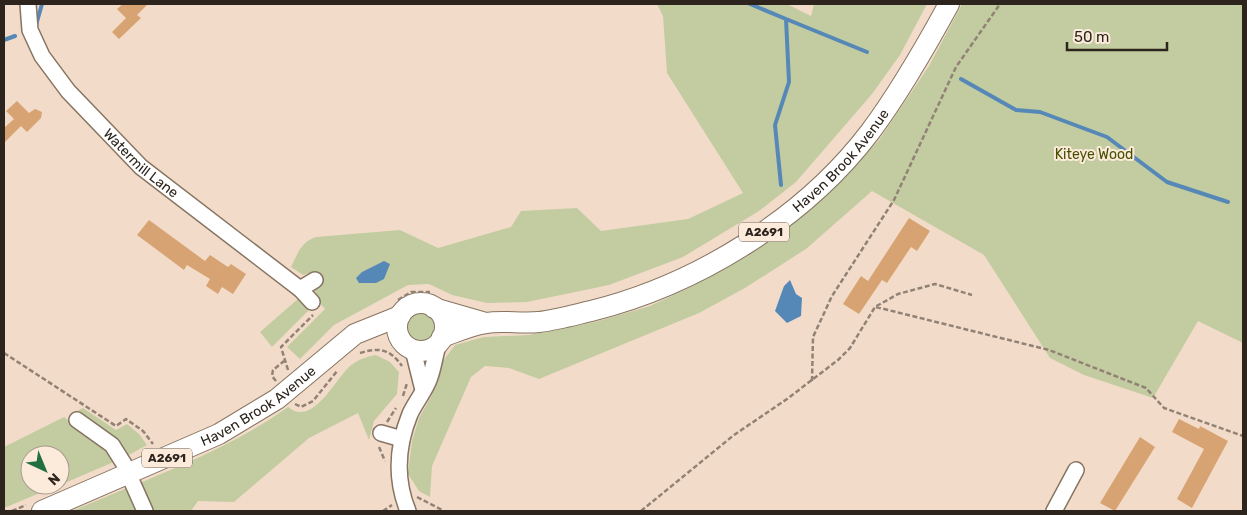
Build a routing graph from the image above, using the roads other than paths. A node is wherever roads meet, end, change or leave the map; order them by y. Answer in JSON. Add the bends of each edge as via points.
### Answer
{"nodes":[{"id":1,"x":28,"y":4,"type":"edge"},
{"id":2,"x":949,"y":4,"type":"edge"},
{"id":3,"x":315,"y":280,"type":"dead end"},
{"id":4,"x":300,"y":289,"type":"junction"},
{"id":5,"x":435,"y":301,"type":"junction"},
{"id":6,"x":312,"y":302,"type":"road end"},
{"id":7,"x":398,"y":308,"type":"junction"},
{"id":8,"x":486,"y":323,"type":"junction"},
{"id":9,"x":355,"y":334,"type":"junction"},
{"id":10,"x":440,"y":340,"type":"junction"},
{"id":11,"x":407,"y":346,"type":"junction"},
{"id":12,"x":423,"y":390,"type":"junction"},
{"id":13,"x":77,"y":420,"type":"dead end"},
{"id":14,"x":380,"y":433,"type":"road end"},
{"id":15,"x":402,"y":440,"type":"junction"},
{"id":16,"x":1076,"y":470,"type":"dead end"},
{"id":17,"x":128,"y":474,"type":"junction"},
{"id":18,"x":36,"y":508,"type":"edge"},
{"id":19,"x":145,"y":511,"type":"edge"},
{"id":20,"x":408,"y":511,"type":"edge"},
{"id":21,"x":1054,"y":511,"type":"edge"}],
"edges":[{"from":1,"to":4,"type":"street","name":"Watermill Lane","via":[[30,30],[42,56],[68,91],[141,166]]},
{"from":2,"to":8,"type":"main road","name":"Haven Brook Avenue","number":"A2691","via":[[918,61],[869,133],[806,199],[770,228],[732,253],[644,295],[539,322]]},
{"from":3,"to":4,"type":"street"},
{"from":4,"to":6,"type":"street","name":"Watermill Lane"},
{"from":5,"to":7,"type":"main road","via":[[404,310]]},
{"from":5,"to":8,"type":"main road","name":"Haven Brook Avenue","number":"A2691"},
{"from":5,"to":10,"type":"main road","via":[[444,323]]},
{"from":7,"to":9,"type":"main road","name":"Haven Brook Avenue","number":"A2691"},
{"from":7,"to":11,"type":"main road","via":[[397,329]]},
{"from":8,"to":10,"type":"main road","name":"Haven Brook Avenue","number":"A2691"},
{"from":9,"to":11,"type":"main road"},
{"from":9,"to":17,"type":"main road","name":"Haven Brook Avenue","number":"A2691","via":[[277,399],[219,434]]},
{"from":10,"to":11,"type":"main road","via":[[427,350]]},
{"from":10,"to":12,"type":"street"},
{"from":11,"to":12,"type":"street"},
{"from":12,"to":15,"type":"street","via":[[410,414]]},
{"from":13,"to":17,"type":"street","via":[[112,445]]},
{"from":14,"to":15,"type":"street"},
{"from":15,"to":20,"type":"street","via":[[398,466],[401,494]]},
{"from":16,"to":21,"type":"street"},
{"from":17,"to":18,"type":"main road","name":"Haven Brook Avenue","number":"A2691"},
{"from":17,"to":19,"type":"street"}]}
